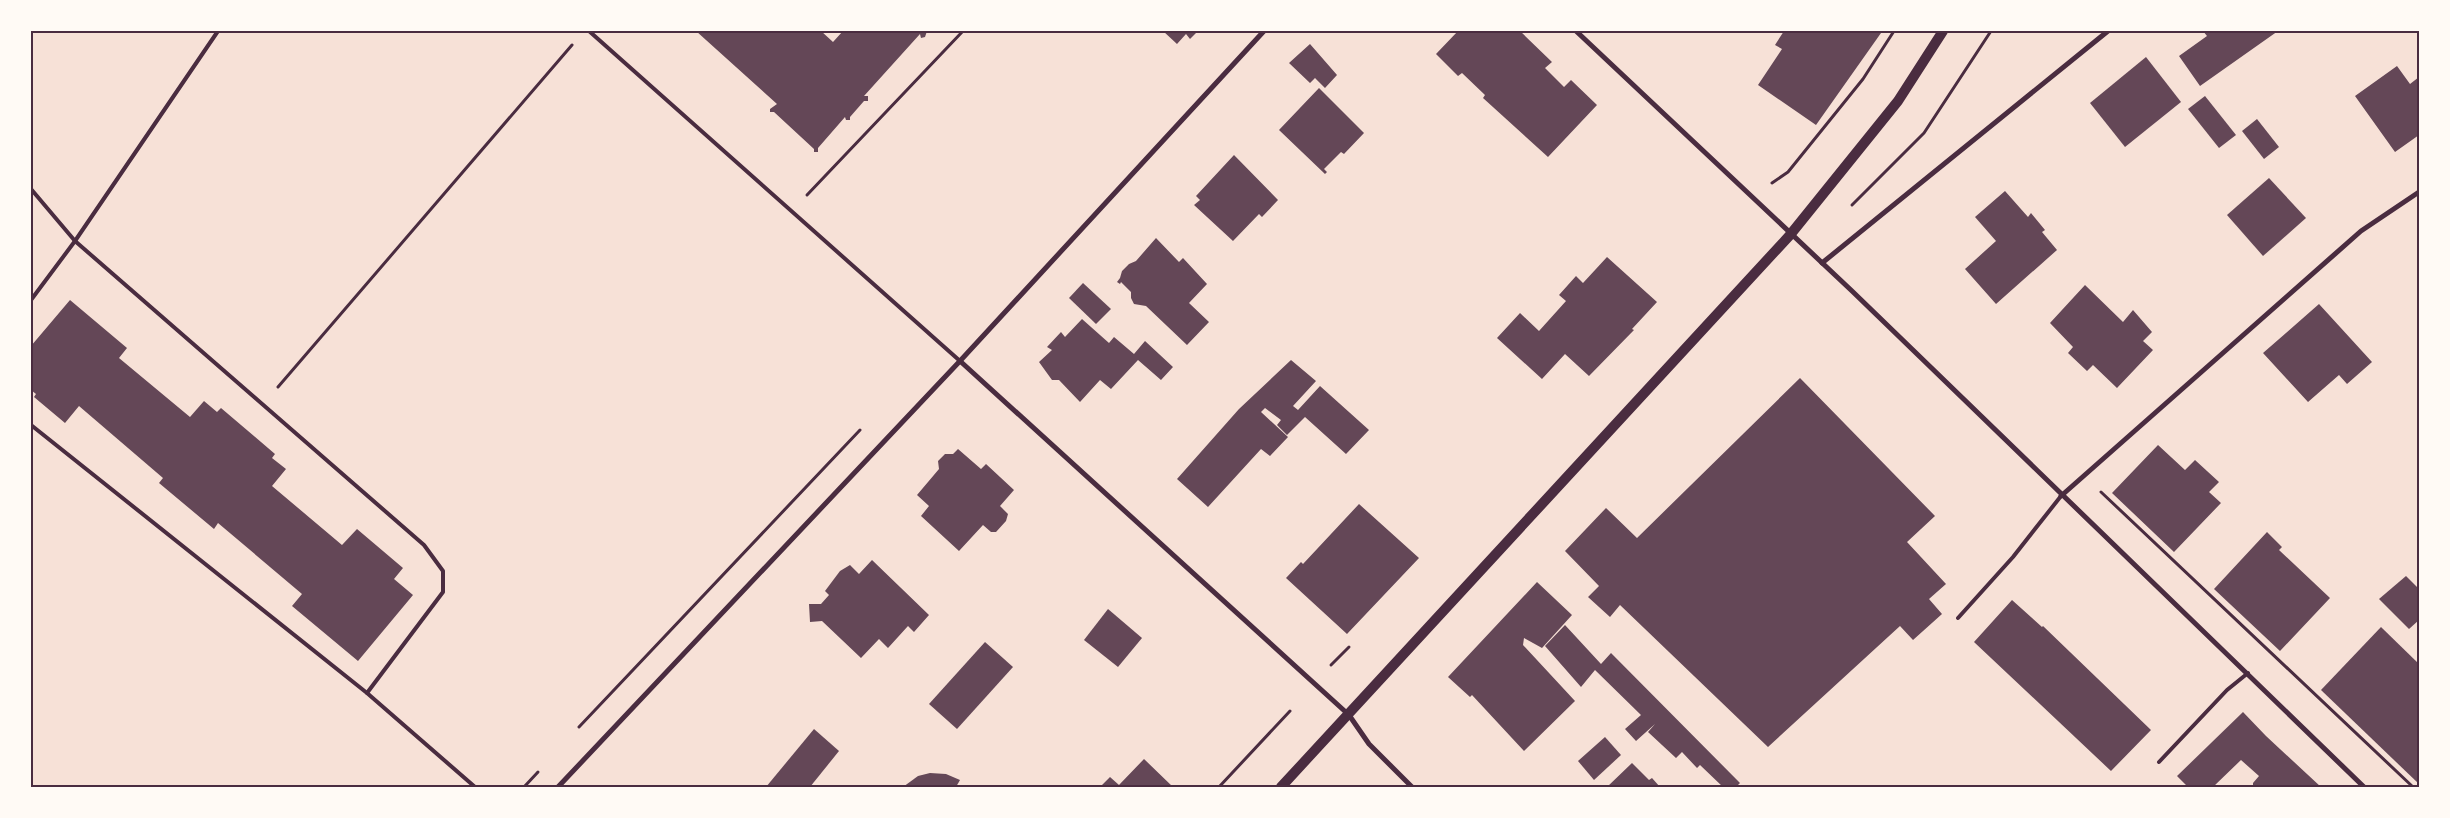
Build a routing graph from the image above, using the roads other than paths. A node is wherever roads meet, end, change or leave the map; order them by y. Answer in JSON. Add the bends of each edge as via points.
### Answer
{"nodes":[{"id":1,"x":218,"y":31,"type":"edge"},
{"id":2,"x":589,"y":31,"type":"edge"},
{"id":3,"x":1264,"y":31,"type":"edge"},
{"id":4,"x":1576,"y":31,"type":"edge"},
{"id":5,"x":1943,"y":31,"type":"edge"},
{"id":6,"x":2108,"y":31,"type":"edge"},
{"id":7,"x":31,"y":189,"type":"edge"},
{"id":8,"x":2419,"y":192,"type":"edge"},
{"id":9,"x":1790,"y":235,"type":"junction"},
{"id":10,"x":75,"y":241,"type":"junction"},
{"id":11,"x":1822,"y":263,"type":"junction"},
{"id":12,"x":31,"y":300,"type":"edge"},
{"id":13,"x":960,"y":361,"type":"junction"},
{"id":14,"x":31,"y":425,"type":"edge"},
{"id":15,"x":2062,"y":496,"type":"junction"},
{"id":16,"x":1958,"y":618,"type":"dead end"},
{"id":17,"x":2248,"y":673,"type":"junction"},
{"id":18,"x":367,"y":693,"type":"junction"},
{"id":19,"x":1349,"y":715,"type":"junction"},
{"id":20,"x":2159,"y":762,"type":"dead end"},
{"id":21,"x":475,"y":787,"type":"edge"},
{"id":22,"x":558,"y":787,"type":"edge"},
{"id":23,"x":1281,"y":787,"type":"edge"},
{"id":24,"x":1412,"y":787,"type":"edge"},
{"id":25,"x":2364,"y":787,"type":"edge"}],
"edges":[{"from":1,"to":10,"type":"lane"},
{"from":2,"to":13,"type":"lane"},
{"from":3,"to":13,"type":"street"},
{"from":4,"to":9,"type":"street"},
{"from":5,"to":9,"type":"main road","via":[[1898,102]]},
{"from":6,"to":11,"type":"street"},
{"from":7,"to":10,"type":"lane"},
{"from":8,"to":15,"type":"street","via":[[2361,232]]},
{"from":9,"to":11,"type":"street"},
{"from":9,"to":19,"type":"main road"},
{"from":10,"to":12,"type":"lane"},
{"from":10,"to":18,"type":"lane","via":[[424,546],[443,571],[443,592]]},
{"from":11,"to":15,"type":"street"},
{"from":13,"to":19,"type":"street"},
{"from":13,"to":22,"type":"street"},
{"from":14,"to":18,"type":"lane"},
{"from":15,"to":16,"type":"lane"},
{"from":15,"to":17,"type":"street"},
{"from":17,"to":20,"type":"lane","via":[[2227,690]]},
{"from":17,"to":25,"type":"street"},
{"from":18,"to":21,"type":"lane"},
{"from":19,"to":23,"type":"main road"},
{"from":19,"to":24,"type":"street","via":[[1369,744]]}]}
